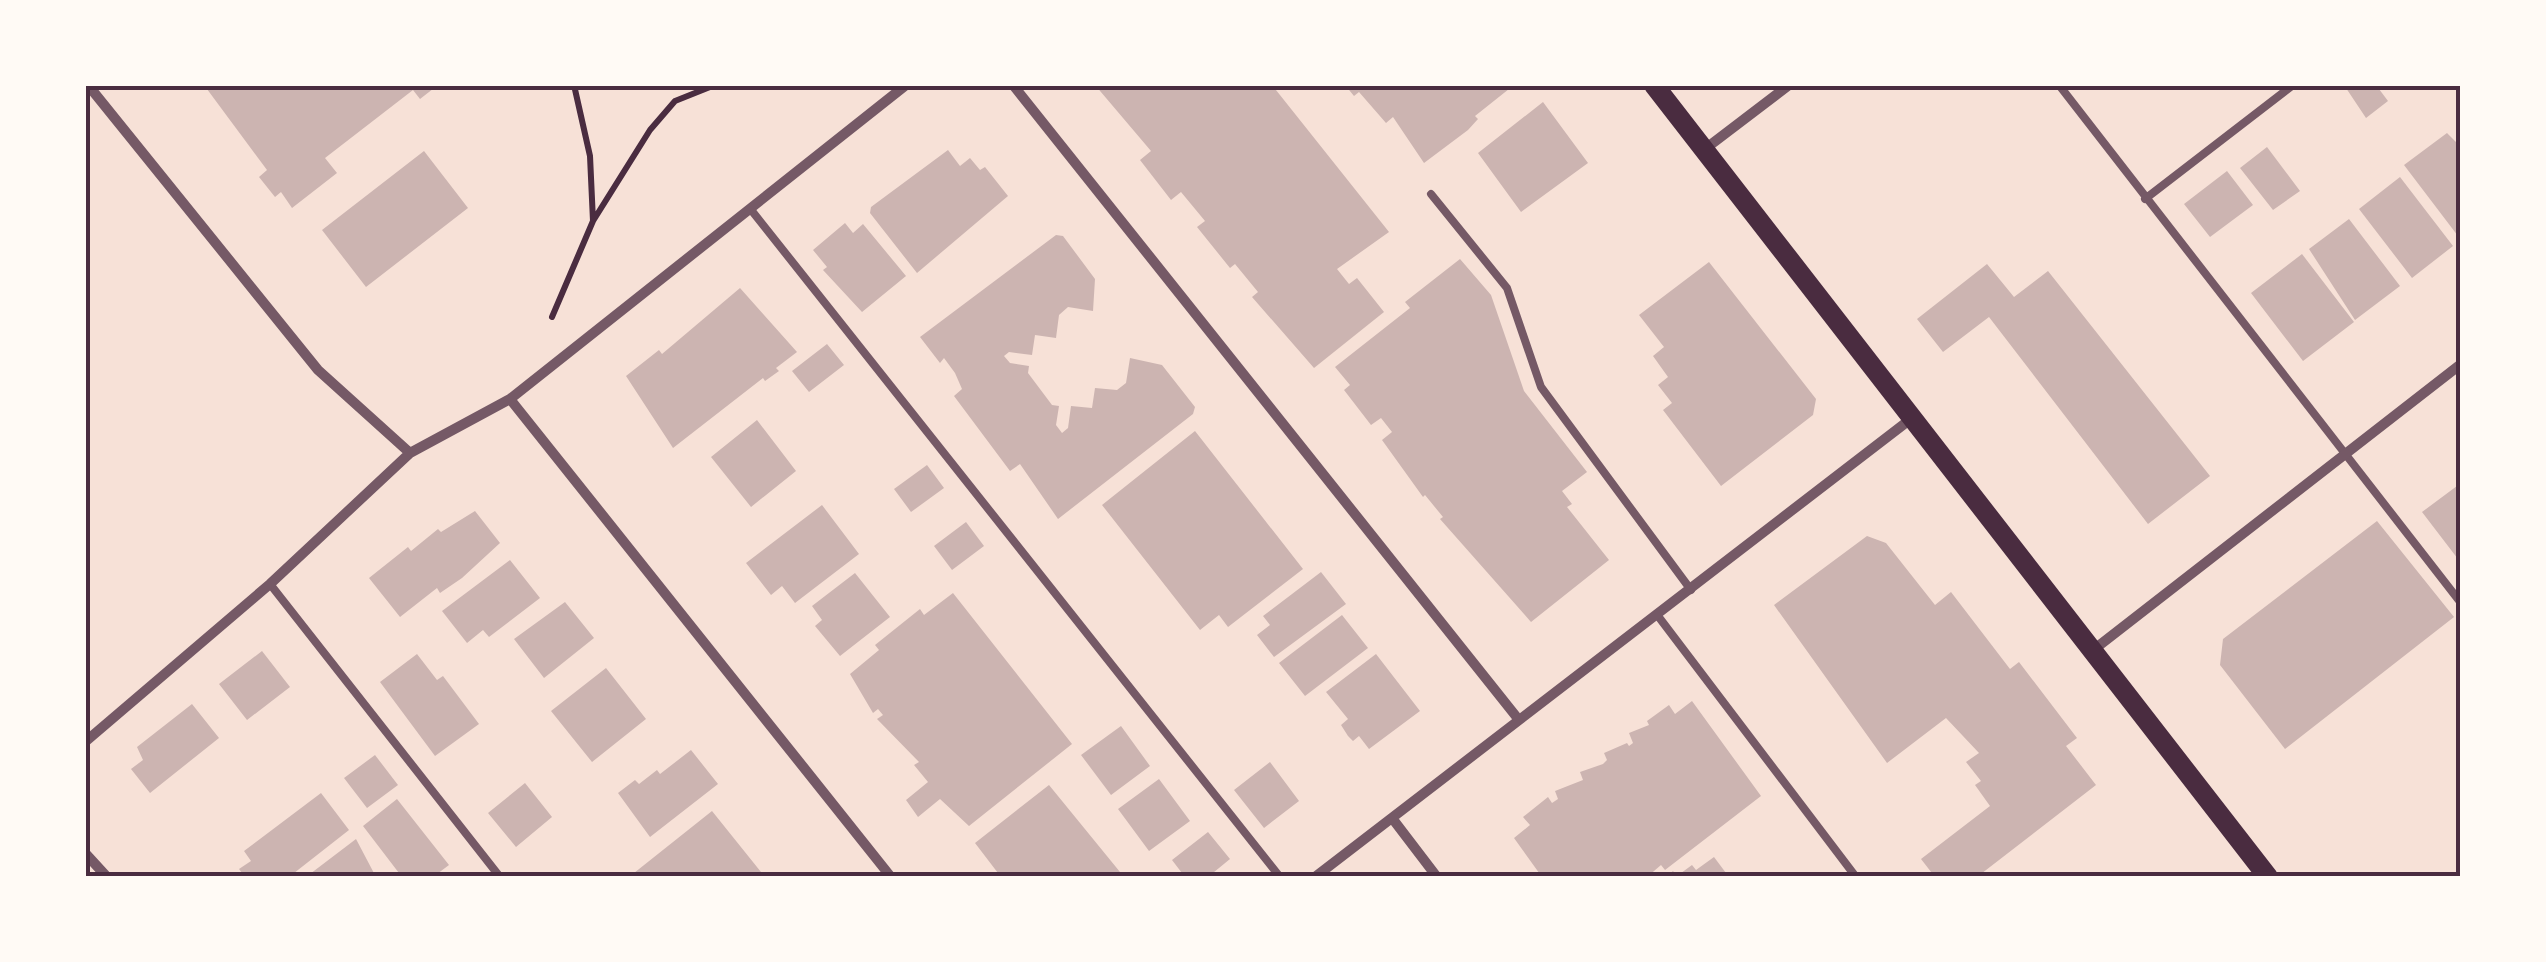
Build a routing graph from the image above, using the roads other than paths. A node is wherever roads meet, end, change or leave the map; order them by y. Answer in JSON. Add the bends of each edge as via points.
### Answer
{"nodes":[{"id":1,"x":88,"y":85,"type":"edge"},
{"id":2,"x":906,"y":85,"type":"edge"},
{"id":3,"x":1012,"y":85,"type":"edge"},
{"id":4,"x":1654,"y":85,"type":"edge"},
{"id":5,"x":1789,"y":85,"type":"edge"},
{"id":6,"x":2058,"y":85,"type":"edge"},
{"id":7,"x":2294,"y":85,"type":"edge"},
{"id":8,"x":1705,"y":149,"type":"junction"},
{"id":9,"x":1431,"y":194,"type":"dead end"},
{"id":10,"x":2145,"y":199,"type":"junction"},
{"id":11,"x":752,"y":211,"type":"junction"},
{"id":12,"x":2461,"y":364,"type":"edge"},
{"id":13,"x":510,"y":399,"type":"junction"},
{"id":14,"x":1912,"y":418,"type":"junction"},
{"id":15,"x":410,"y":453,"type":"junction"},
{"id":16,"x":2344,"y":454,"type":"junction"},
{"id":17,"x":270,"y":584,"type":"junction"},
{"id":18,"x":1691,"y":590,"type":"junction"},
{"id":19,"x":2461,"y":603,"type":"edge"},
{"id":20,"x":1658,"y":616,"type":"junction"},
{"id":21,"x":2092,"y":651,"type":"junction"},
{"id":22,"x":1519,"y":720,"type":"junction"},
{"id":23,"x":85,"y":742,"type":"edge"},
{"id":24,"x":1392,"y":818,"type":"junction"},
{"id":25,"x":85,"y":853,"type":"edge"},
{"id":26,"x":107,"y":877,"type":"edge"},
{"id":27,"x":500,"y":877,"type":"edge"},
{"id":28,"x":891,"y":877,"type":"edge"},
{"id":29,"x":1280,"y":877,"type":"edge"},
{"id":30,"x":1315,"y":877,"type":"edge"},
{"id":31,"x":1438,"y":877,"type":"edge"},
{"id":32,"x":1856,"y":877,"type":"edge"},
{"id":33,"x":2268,"y":877,"type":"edge"}],
"edges":[{"from":1,"to":15,"type":"street","via":[[318,370]]},
{"from":2,"to":11,"type":"street"},
{"from":3,"to":22,"type":"street"},
{"from":4,"to":8,"type":"main road"},
{"from":5,"to":8,"type":"street"},
{"from":6,"to":10,"type":"lane"},
{"from":7,"to":10,"type":"lane"},
{"from":8,"to":14,"type":"main road"},
{"from":9,"to":18,"type":"lane","via":[[1506,288],[1541,387]]},
{"from":10,"to":16,"type":"lane"},
{"from":11,"to":13,"type":"street"},
{"from":11,"to":29,"type":"lane"},
{"from":12,"to":16,"type":"street"},
{"from":13,"to":15,"type":"street"},
{"from":13,"to":28,"type":"street"},
{"from":14,"to":18,"type":"street"},
{"from":14,"to":21,"type":"main road"},
{"from":15,"to":17,"type":"street"},
{"from":16,"to":19,"type":"lane"},
{"from":16,"to":21,"type":"street"},
{"from":17,"to":23,"type":"street"},
{"from":17,"to":27,"type":"lane"},
{"from":18,"to":20,"type":"street"},
{"from":20,"to":22,"type":"street"},
{"from":20,"to":32,"type":"lane"},
{"from":21,"to":33,"type":"main road"},
{"from":22,"to":24,"type":"street"},
{"from":24,"to":30,"type":"street"},
{"from":24,"to":31,"type":"street"},
{"from":25,"to":26,"type":"street"}]}
